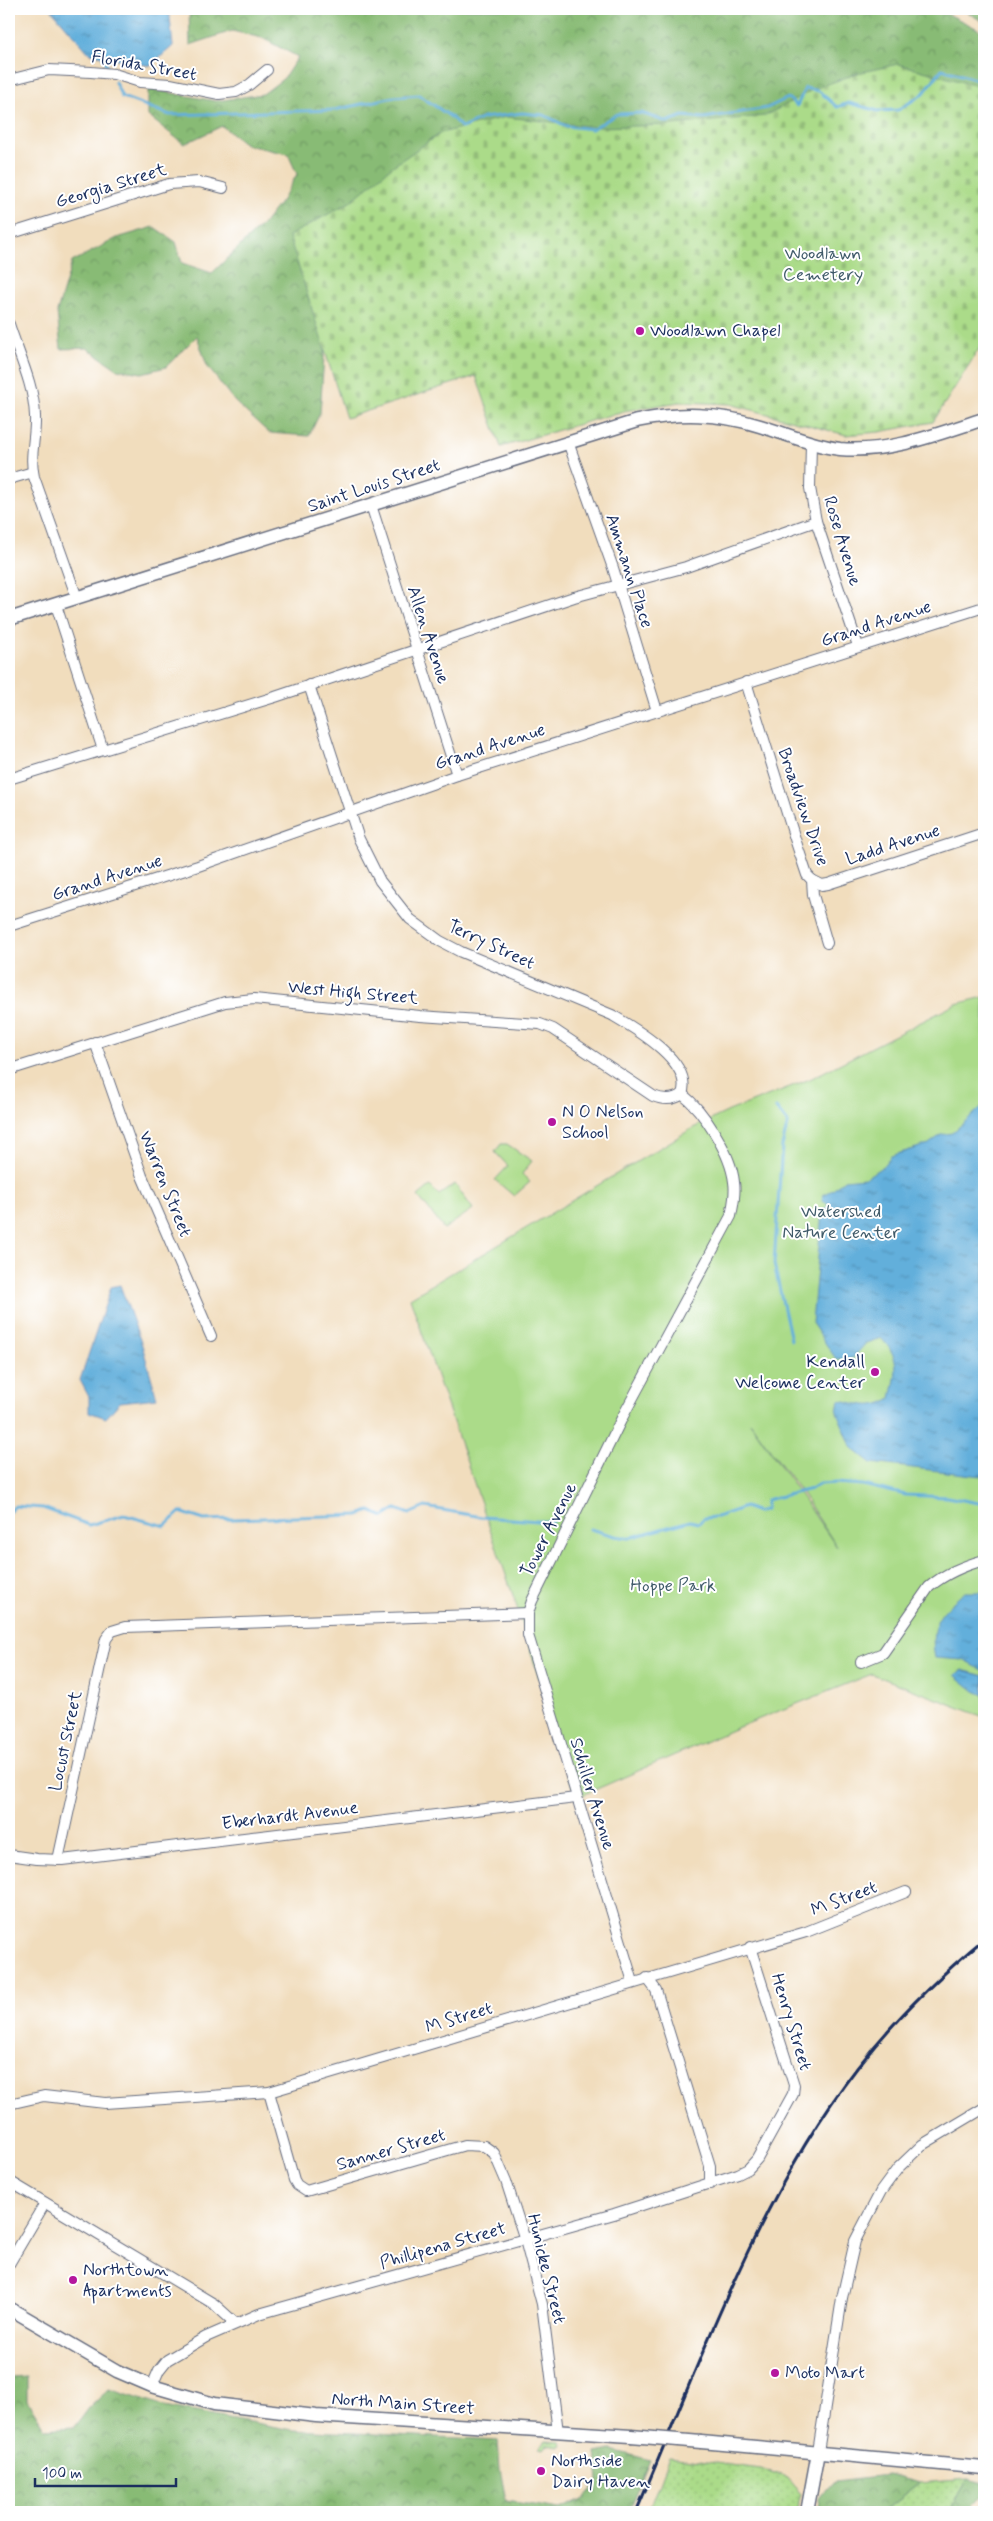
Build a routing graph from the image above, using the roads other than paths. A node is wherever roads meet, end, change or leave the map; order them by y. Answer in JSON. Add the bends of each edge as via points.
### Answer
{"nodes":[{"id":1,"x":267,"y":70,"type":"dead end"},
{"id":2,"x":9,"y":80,"type":"edge"},
{"id":3,"x":224,"y":188,"type":"dead end"},
{"id":4,"x":9,"y":234,"type":"edge"},
{"id":5,"x":9,"y":324,"type":"edge"},
{"id":6,"x":984,"y":419,"type":"edge"},
{"id":7,"x":568,"y":442,"type":"junction"},
{"id":8,"x":811,"y":443,"type":"junction"},
{"id":9,"x":32,"y":472,"type":"junction"},
{"id":10,"x":9,"y":479,"type":"edge"},
{"id":11,"x":371,"y":505,"type":"junction"},
{"id":12,"x":816,"y":521,"type":"junction"},
{"id":13,"x":618,"y":585,"type":"junction"},
{"id":14,"x":77,"y":598,"type":"junction"},
{"id":15,"x":56,"y":605,"type":"junction"},
{"id":16,"x":984,"y":606,"type":"edge"},
{"id":17,"x":9,"y":620,"type":"edge"},
{"id":18,"x":858,"y":646,"type":"junction"},
{"id":19,"x":416,"y":648,"type":"junction"},
{"id":20,"x":746,"y":682,"type":"junction"},
{"id":21,"x":309,"y":685,"type":"junction"},
{"id":22,"x":657,"y":711,"type":"junction"},
{"id":23,"x":103,"y":750,"type":"junction"},
{"id":24,"x":457,"y":775,"type":"junction"},
{"id":25,"x":9,"y":779,"type":"edge"},
{"id":26,"x":351,"y":812,"type":"junction"},
{"id":27,"x":984,"y":833,"type":"edge"},
{"id":28,"x":812,"y":880,"type":"junction"},
{"id":29,"x":9,"y":926,"type":"edge"},
{"id":30,"x":827,"y":943,"type":"dead end"},
{"id":31,"x":95,"y":1042,"type":"junction"},
{"id":32,"x":9,"y":1070,"type":"edge"},
{"id":33,"x":682,"y":1094,"type":"junction"},
{"id":34,"x":211,"y":1336,"type":"dead end"},
{"id":35,"x":984,"y":1560,"type":"edge"},
{"id":36,"x":528,"y":1613,"type":"junction"},
{"id":37,"x":861,"y":1662,"type":"dead end"},
{"id":38,"x":576,"y":1798,"type":"junction"},
{"id":39,"x":9,"y":1855,"type":"edge"},
{"id":40,"x":58,"y":1860,"type":"junction"},
{"id":41,"x":906,"y":1892,"type":"dead end"},
{"id":42,"x":750,"y":1947,"type":"junction"},
{"id":43,"x":647,"y":1978,"type":"junction"},
{"id":44,"x":633,"y":1982,"type":"junction"},
{"id":45,"x":269,"y":2092,"type":"junction"},
{"id":46,"x":9,"y":2104,"type":"edge"},
{"id":47,"x":984,"y":2108,"type":"edge"},
{"id":48,"x":490,"y":2149,"type":"joint"},
{"id":49,"x":757,"y":2159,"type":"joint"},
{"id":50,"x":9,"y":2181,"type":"edge"},
{"id":51,"x":710,"y":2184,"type":"junction"},
{"id":52,"x":45,"y":2203,"type":"junction"},
{"id":53,"x":525,"y":2240,"type":"junction"},
{"id":54,"x":9,"y":2264,"type":"edge"},
{"id":55,"x":9,"y":2308,"type":"edge"},
{"id":56,"x":235,"y":2323,"type":"junction"},
{"id":57,"x":152,"y":2386,"type":"junction"},
{"id":58,"x":558,"y":2432,"type":"junction"},
{"id":59,"x":818,"y":2452,"type":"junction"},
{"id":60,"x":984,"y":2463,"type":"edge"},
{"id":61,"x":963,"y":2464,"type":"junction"},
{"id":62,"x":984,"y":2468,"type":"edge"},
{"id":63,"x":807,"y":2512,"type":"edge"}],
"edges":[{"from":1,"to":2,"type":"street","name":"Florida Street","via":[[242,88],[219,94],[91,72],[49,70]]},
{"from":3,"to":4,"type":"street","name":"Georgia Street","via":[[199,182],[169,184]]},
{"from":5,"to":9,"type":"street","via":[[34,403]]},
{"from":6,"to":8,"type":"main road","name":"Saint Louis Street","via":[[915,442],[882,448],[840,449]]},
{"from":7,"to":8,"type":"main road","name":"Saint Louis Street","via":[[637,421],[681,414],[721,416]]},
{"from":7,"to":11,"type":"main road","name":"Saint Louis Street"},
{"from":7,"to":13,"type":"street","name":"Ammann Place"},
{"from":8,"to":12,"type":"street","name":"Rose Avenue","via":[[810,488]]},
{"from":9,"to":10,"type":"street"},
{"from":9,"to":14,"type":"street"},
{"from":11,"to":14,"type":"main road","name":"Saint Louis Street"},
{"from":11,"to":19,"type":"street","name":"Allen Avenue"},
{"from":12,"to":13,"type":"street","via":[[686,566]]},
{"from":12,"to":18,"type":"street","name":"Rose Avenue"},
{"from":13,"to":19,"type":"street"},
{"from":13,"to":22,"type":"street","name":"Ammann Place"},
{"from":14,"to":15,"type":"main road","name":"Saint Louis Street"},
{"from":15,"to":17,"type":"main road","name":"Saint Louis Street"},
{"from":15,"to":23,"type":"street"},
{"from":16,"to":18,"type":"street","name":"Grand Avenue"},
{"from":18,"to":20,"type":"street","name":"Grand Avenue"},
{"from":19,"to":21,"type":"street"},
{"from":19,"to":24,"type":"street","name":"Allen Avenue"},
{"from":20,"to":22,"type":"street","name":"Grand Avenue"},
{"from":20,"to":28,"type":"street","name":"Broadview Drive","via":[[796,842]]},
{"from":21,"to":23,"type":"street"},
{"from":21,"to":26,"type":"street","name":"Terry Street"},
{"from":22,"to":24,"type":"street","name":"Grand Avenue"},
{"from":23,"to":25,"type":"street"},
{"from":24,"to":26,"type":"street","name":"Grand Avenue"},
{"from":26,"to":29,"type":"street","name":"Grand Avenue","via":[[198,866]]},
{"from":26,"to":33,"type":"street","name":"Terry Street","via":[[359,839],[380,881],[410,919],[461,952],[631,1026],[666,1052],[684,1081]]},
{"from":27,"to":28,"type":"street","name":"Ladd Avenue","via":[[828,884]]},
{"from":28,"to":30,"type":"street","name":"Broadview Drive","via":[[813,895]]},
{"from":31,"to":32,"type":"street","name":"West High Street"},
{"from":31,"to":33,"type":"street","name":"West High Street","via":[[240,1000],[529,1022],[552,1029],[652,1096],[670,1100]]},
{"from":31,"to":34,"type":"street","name":"Warren Street","via":[[142,1176]]},
{"from":33,"to":36,"type":"street","name":"Tower Avenue","via":[[698,1108],[727,1158],[734,1181],[731,1216],[623,1416]]},
{"from":35,"to":37,"type":"street","via":[[962,1566],[929,1587],[883,1654]]},
{"from":36,"to":38,"type":"street","name":"Schiller Avenue","via":[[528,1635]]},
{"from":36,"to":40,"type":"street","name":"Locust Street","via":[[125,1627],[112,1631],[106,1639]]},
{"from":38,"to":40,"type":"street","name":"Eberhardt Avenue"},
{"from":38,"to":44,"type":"street","name":"Schiller Avenue"},
{"from":39,"to":40,"type":"street","name":"Eberhardt Avenue"},
{"from":41,"to":42,"type":"street","name":"M Street","via":[[806,1932]]},
{"from":42,"to":43,"type":"street","name":"M Street"},
{"from":42,"to":49,"type":"street","name":"Henry Street","via":[[794,2085],[793,2094]]},
{"from":43,"to":44,"type":"street","name":"M Street"},
{"from":43,"to":51,"type":"street","via":[[656,1990],[710,2166]]},
{"from":44,"to":45,"type":"street","name":"M Street"},
{"from":45,"to":46,"type":"street","name":"M Street","via":[[105,2103],[44,2096]]},
{"from":45,"to":48,"type":"street","name":"Sanner Street","via":[[294,2180],[306,2192],[465,2144]]},
{"from":47,"to":59,"type":"street","via":[[922,2145],[898,2168],[881,2190],[855,2241],[842,2298]]},
{"from":48,"to":53,"type":"street","name":"Hunicke Street","via":[[502,2170]]},
{"from":49,"to":51,"type":"street","name":"Phillipena Street","via":[[748,2168]]},
{"from":50,"to":52,"type":"street"},
{"from":51,"to":53,"type":"street","name":"Phillipena Street"},
{"from":52,"to":54,"type":"street"},
{"from":52,"to":56,"type":"street","via":[[214,2304]]},
{"from":53,"to":56,"type":"street","name":"Phillipena Street"},
{"from":53,"to":58,"type":"street","name":"Hunicke Street","via":[[542,2304]]},
{"from":55,"to":57,"type":"main road","name":"North Main Street","via":[[117,2371]]},
{"from":56,"to":57,"type":"street","name":"Phillipena Street","via":[[167,2360]]},
{"from":57,"to":58,"type":"main road","name":"North Main Street","via":[[237,2408]]},
{"from":58,"to":59,"type":"main road","name":"North Main Street","bridge":true},
{"from":59,"to":61,"type":"main road","name":"North Main Street"},
{"from":59,"to":63,"type":"main road"},
{"from":60,"to":61,"type":"main road"},
{"from":61,"to":62,"type":"main road"}]}
